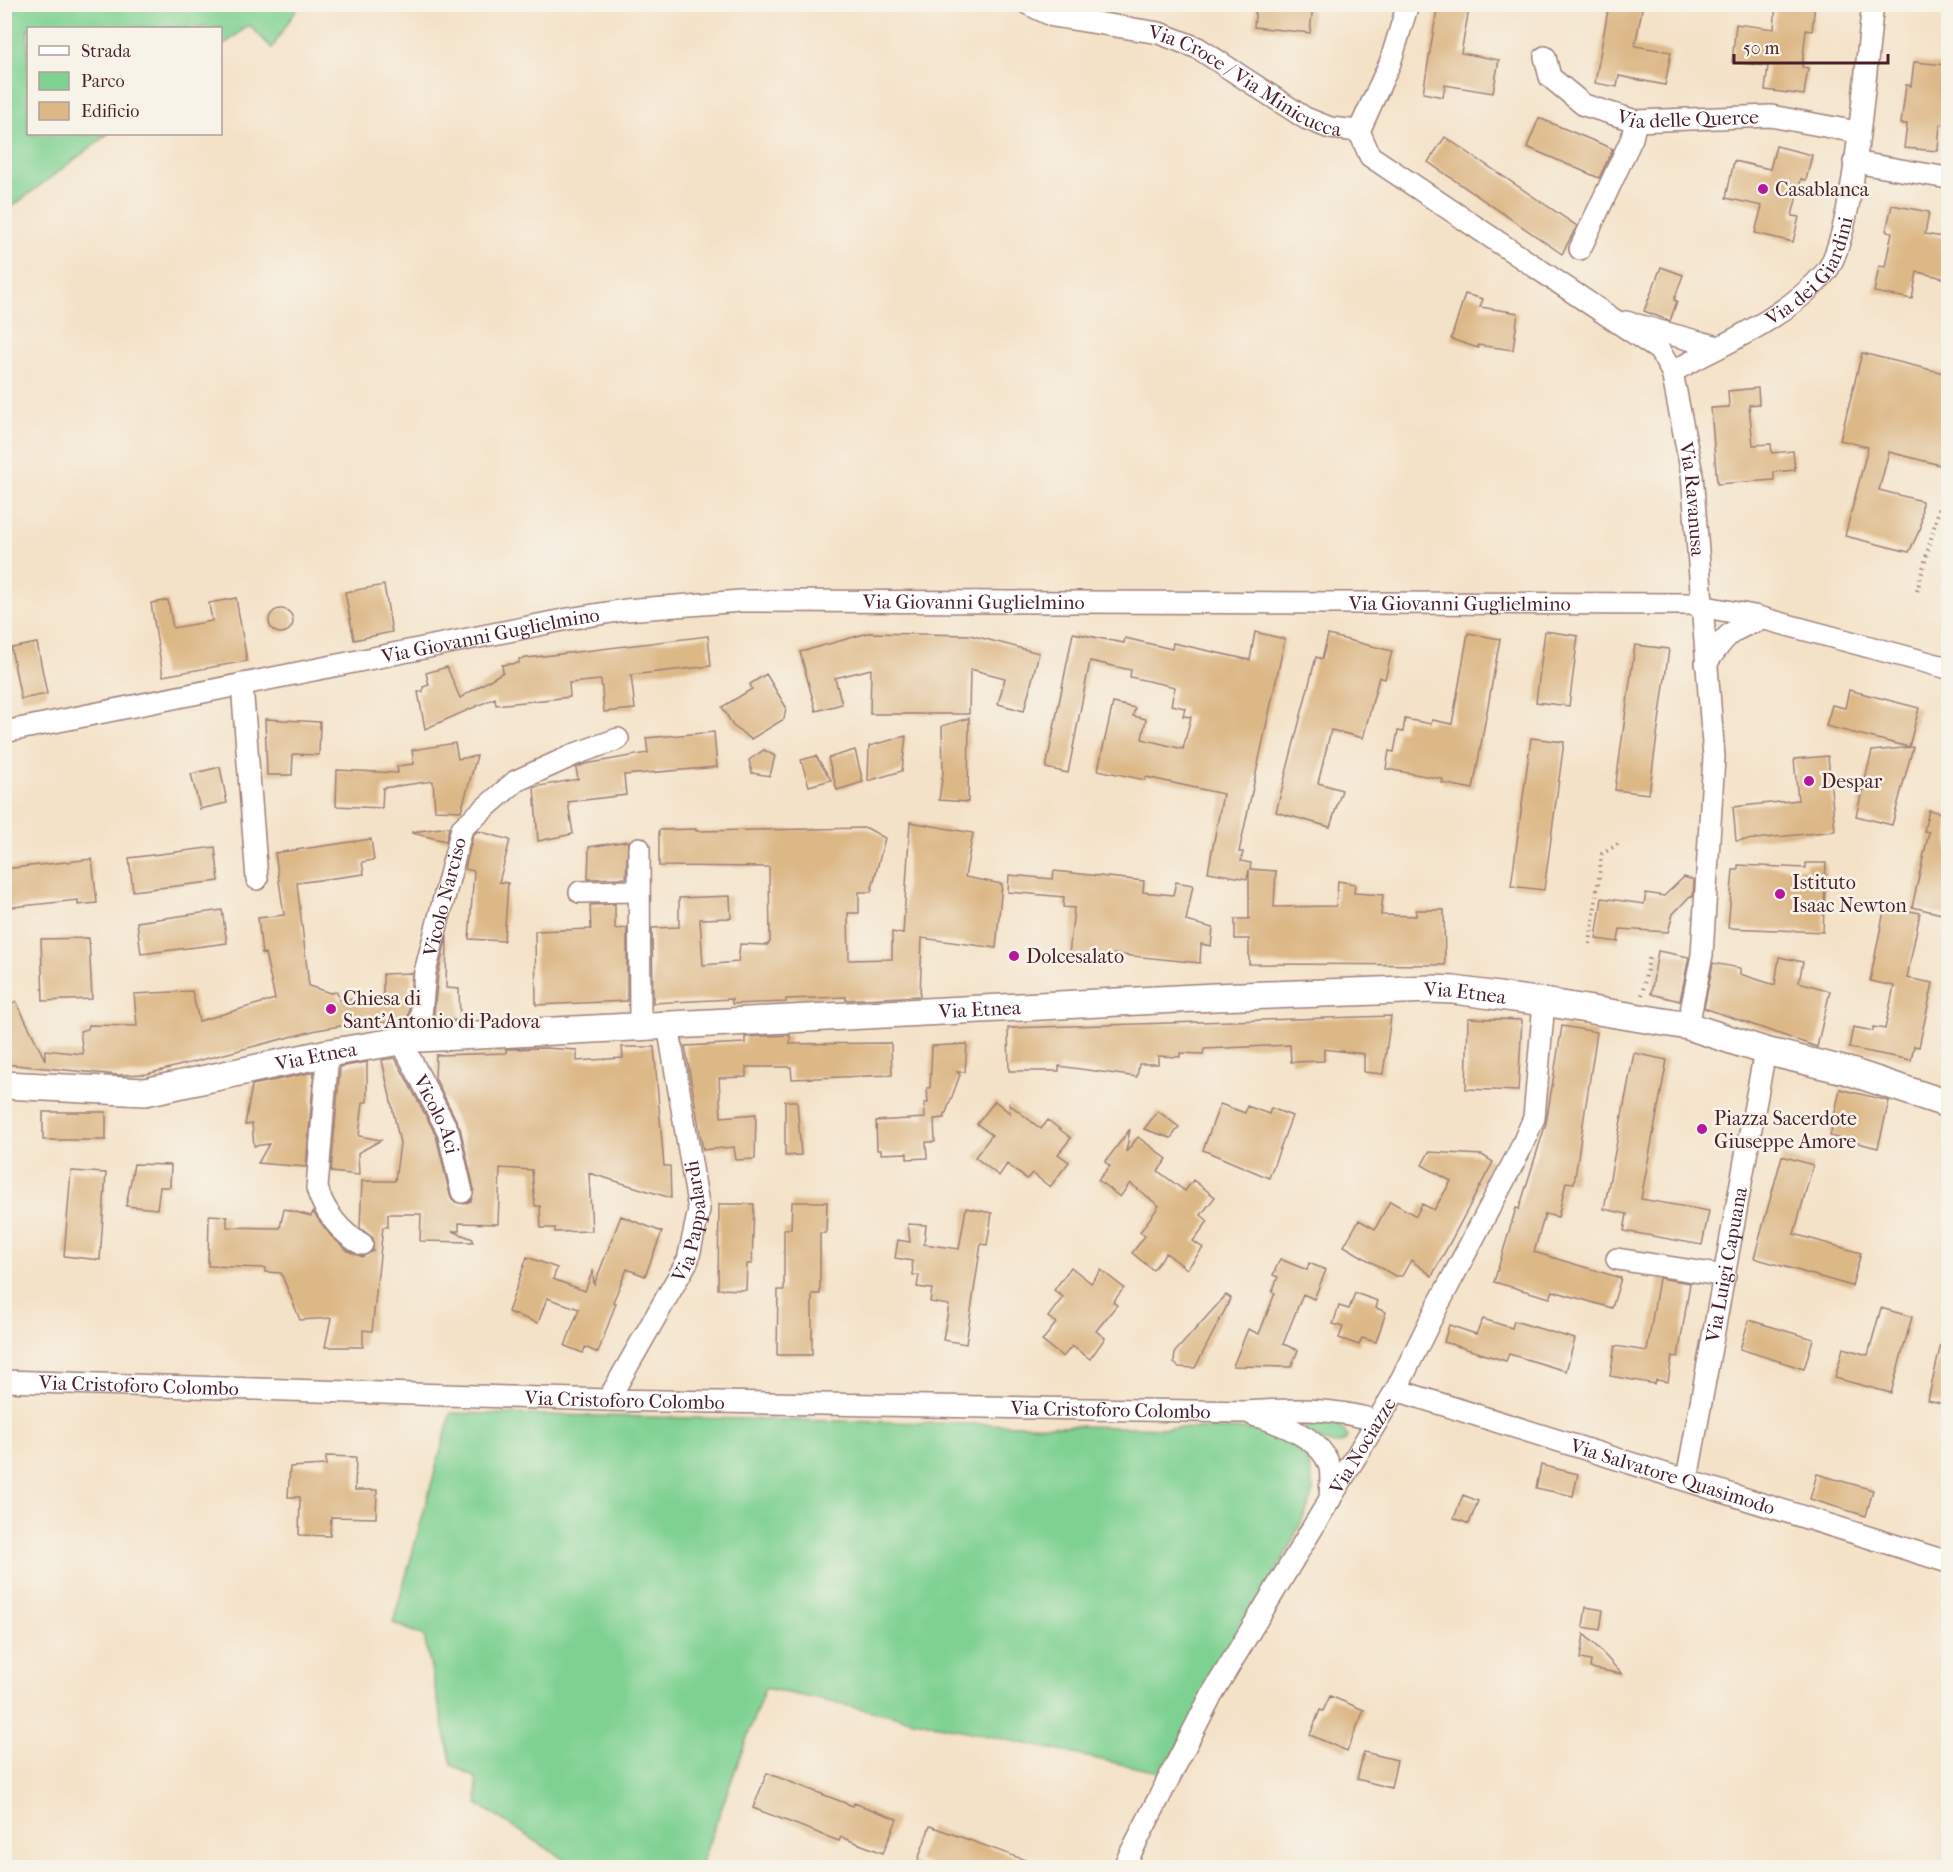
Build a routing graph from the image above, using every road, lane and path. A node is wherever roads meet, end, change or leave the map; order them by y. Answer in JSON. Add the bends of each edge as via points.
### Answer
{"nodes":[{"id":1,"x":1028,"y":4,"type":"edge"},
{"id":2,"x":1408,"y":4,"type":"edge"},
{"id":3,"x":1873,"y":4,"type":"edge"},
{"id":4,"x":1930,"y":4,"type":"edge"},
{"id":5,"x":1948,"y":16,"type":"edge"},
{"id":6,"x":1545,"y":57,"type":"dead end"},
{"id":7,"x":1636,"y":121,"type":"junction"},
{"id":8,"x":1359,"y":132,"type":"junction"},
{"id":9,"x":1857,"y":132,"type":"junction"},
{"id":10,"x":1854,"y":162,"type":"junction"},
{"id":11,"x":1948,"y":178,"type":"edge"},
{"id":12,"x":1580,"y":249,"type":"dead end"},
{"id":13,"x":1609,"y":317,"type":"junction"},
{"id":14,"x":1718,"y":347,"type":"junction"},
{"id":15,"x":1672,"y":372,"type":"junction"},
{"id":16,"x":1948,"y":475,"type":"edge"},
{"id":17,"x":1917,"y":591,"type":"dead end"},
{"id":18,"x":1700,"y":606,"type":"junction"},
{"id":19,"x":1765,"y":619,"type":"junction"},
{"id":20,"x":1706,"y":664,"type":"junction"},
{"id":21,"x":1948,"y":668,"type":"edge"},
{"id":22,"x":242,"y":684,"type":"junction"},
{"id":23,"x":4,"y":732,"type":"edge"},
{"id":24,"x":618,"y":739,"type":"dead end"},
{"id":25,"x":1618,"y":844,"type":"dead end"},
{"id":26,"x":639,"y":848,"type":"dead end"},
{"id":27,"x":257,"y":879,"type":"dead end"},
{"id":28,"x":639,"y":891,"type":"junction"},
{"id":29,"x":580,"y":892,"type":"dead end"},
{"id":30,"x":1590,"y":944,"type":"dead end"},
{"id":31,"x":1650,"y":954,"type":"dead end"},
{"id":32,"x":1642,"y":996,"type":"dead end"},
{"id":33,"x":1544,"y":1002,"type":"junction"},
{"id":34,"x":668,"y":1025,"type":"junction"},
{"id":35,"x":640,"y":1026,"type":"junction"},
{"id":36,"x":1688,"y":1026,"type":"junction"},
{"id":37,"x":410,"y":1039,"type":"junction"},
{"id":38,"x":1765,"y":1051,"type":"junction"},
{"id":39,"x":328,"y":1053,"type":"junction"},
{"id":40,"x":4,"y":1085,"type":"edge"},
{"id":41,"x":1948,"y":1104,"type":"edge"},
{"id":42,"x":462,"y":1192,"type":"dead end"},
{"id":43,"x":362,"y":1244,"type":"dead end"},
{"id":44,"x":1617,"y":1259,"type":"dead end"},
{"id":45,"x":1725,"y":1276,"type":"junction"},
{"id":46,"x":4,"y":1381,"type":"edge"},
{"id":47,"x":1396,"y":1390,"type":"junction"},
{"id":48,"x":608,"y":1400,"type":"junction"},
{"id":49,"x":1244,"y":1412,"type":"junction"},
{"id":50,"x":1377,"y":1421,"type":"junction"},
{"id":51,"x":1354,"y":1458,"type":"junction"},
{"id":52,"x":1329,"y":1462,"type":"junction"},
{"id":53,"x":1687,"y":1479,"type":"junction"},
{"id":54,"x":1330,"y":1500,"type":"junction"},
{"id":55,"x":1948,"y":1562,"type":"edge"},
{"id":56,"x":1123,"y":1868,"type":"edge"}],
"edges":[{"from":1,"to":8,"type":"street","name":"Via Croce / Via Minicucca","via":[[1053,15],[1159,33],[1198,48],[1305,118],[1330,128]]},
{"from":2,"to":8,"type":"street","via":[[1390,63]]},
{"from":3,"to":9,"type":"street","name":"Via dei Giardini"},
{"from":4,"to":5,"type":"path"},
{"from":6,"to":7,"type":"street","name":"Via delle Querce","via":[[1550,77],[1584,105]]},
{"from":7,"to":9,"type":"street","name":"Via delle Querce","via":[[1771,116]]},
{"from":7,"to":12,"type":"street","via":[[1632,138]]},
{"from":8,"to":13,"type":"street","name":"Via Ravanusa","via":[[1370,156]]},
{"from":9,"to":10,"type":"street","name":"Via dei Giardini"},
{"from":10,"to":11,"type":"street"},
{"from":10,"to":14,"type":"street","name":"Via dei Giardini","via":[[1840,243],[1827,270],[1782,311]]},
{"from":13,"to":14,"type":"street"},
{"from":13,"to":15,"type":"street","name":"Via Ravanusa","via":[[1659,350]]},
{"from":14,"to":15,"type":"street","name":"Via dei Giardini"},
{"from":15,"to":18,"type":"street","name":"Via Ravanusa","via":[[1692,474]]},
{"from":16,"to":17,"type":"path"},
{"from":18,"to":19,"type":"street","name":"Via Giovanni Guglielmino"},
{"from":18,"to":20,"type":"street","name":"Via Ravanusa"},
{"from":18,"to":22,"type":"street","name":"Via Giovanni Guglielmino","via":[[1629,602],[684,604],[568,619]]},
{"from":19,"to":20,"type":"street","via":[[1734,630]]},
{"from":19,"to":21,"type":"street","name":"Via Giovanni Guglielmino"},
{"from":20,"to":36,"type":"street","name":"Via Ravanusa","via":[[1714,757],[1702,955]]},
{"from":22,"to":23,"type":"street","name":"Via Giovanni Guglielmino"},
{"from":22,"to":27,"type":"street"},
{"from":24,"to":37,"type":"street","name":"Vicolo Narciso","via":[[516,782],[462,828]]},
{"from":25,"to":30,"type":"path","via":[[1602,854]]},
{"from":26,"to":28,"type":"street"},
{"from":28,"to":29,"type":"street"},
{"from":28,"to":35,"type":"street"},
{"from":31,"to":32,"type":"path"},
{"from":33,"to":34,"type":"main road","name":"Via Etnea","via":[[1431,989]]},
{"from":33,"to":36,"type":"main road","name":"Via Etnea"},
{"from":33,"to":47,"type":"street","name":"Via Nociazze","via":[[1534,1118]]},
{"from":34,"to":35,"type":"main road","name":"Via Etnea"},
{"from":34,"to":48,"type":"street","name":"Via Pappalardi","via":[[699,1210],[688,1260]]},
{"from":35,"to":37,"type":"main road","name":"Via Etnea"},
{"from":36,"to":38,"type":"main road","name":"Via Etnea"},
{"from":37,"to":39,"type":"main road","name":"Via Etnea"},
{"from":37,"to":42,"type":"street","name":"Vicolo Aci","via":[[448,1131]]},
{"from":38,"to":41,"type":"main road","name":"Via Etnea","via":[[1848,1071]]},
{"from":38,"to":45,"type":"street","name":"Via Luigi Capuana"},
{"from":39,"to":40,"type":"main road","name":"Via Etnea","via":[[145,1092]]},
{"from":39,"to":43,"type":"street","via":[[317,1188],[321,1202],[348,1238]]},
{"from":44,"to":45,"type":"street"},
{"from":45,"to":53,"type":"street","name":"Via Luigi Capuana"},
{"from":46,"to":48,"type":"street","name":"Via Cristoforo Colombo","via":[[439,1404]]},
{"from":47,"to":50,"type":"street","name":"Via Nociazze"},
{"from":47,"to":53,"type":"street","name":"Via Salvatore Quasimodo"},
{"from":48,"to":49,"type":"street","name":"Via Cristoforo Colombo"},
{"from":49,"to":50,"type":"street","via":[[1298,1408],[1336,1411]]},
{"from":49,"to":52,"type":"street","via":[[1277,1422],[1310,1440]]},
{"from":50,"to":51,"type":"street","name":"Via Nociazze"},
{"from":51,"to":52,"type":"street"},
{"from":51,"to":54,"type":"street","name":"Via Nociazze"},
{"from":52,"to":54,"type":"street"},
{"from":53,"to":55,"type":"street","name":"Via Salvatore Quasimodo"},
{"from":54,"to":56,"type":"street","name":"Via Nociazze","via":[[1212,1694]]}]}
